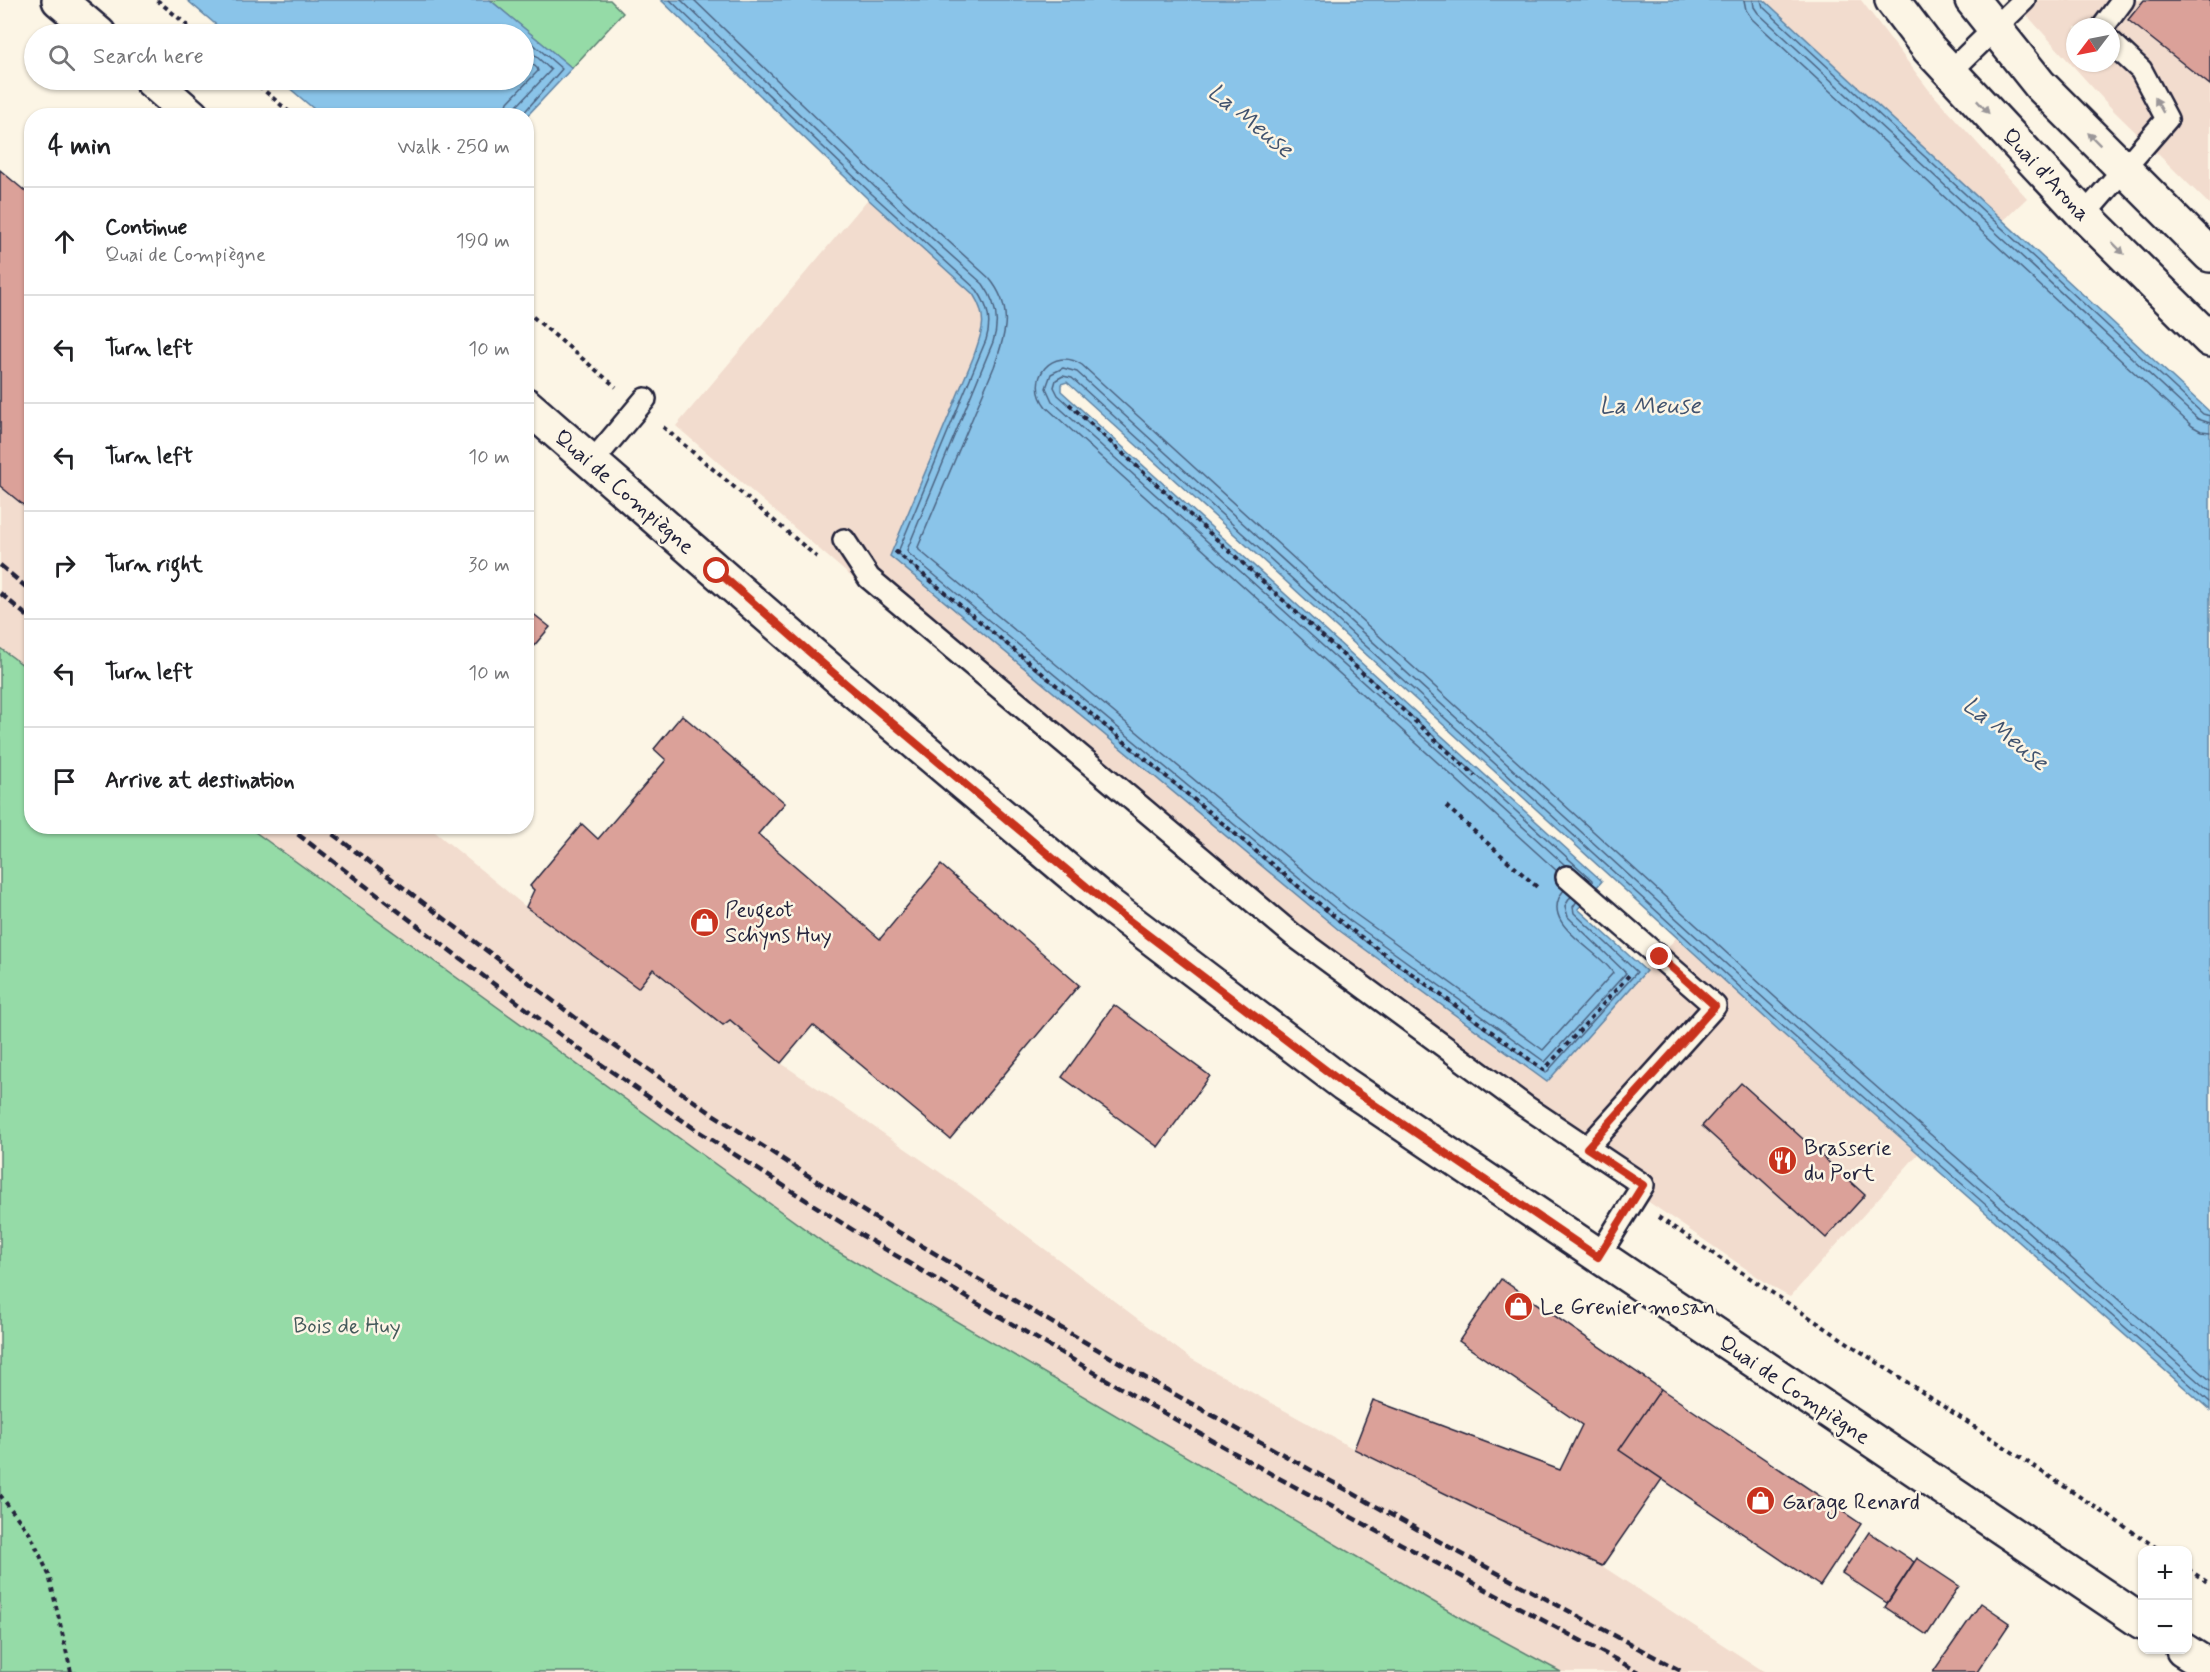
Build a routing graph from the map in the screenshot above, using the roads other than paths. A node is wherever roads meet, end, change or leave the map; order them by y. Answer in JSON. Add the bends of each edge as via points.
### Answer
{"nodes":[{"id":1,"x":59,"y":0,"type":"edge"},
{"id":2,"x":1892,"y":0,"type":"edge"},
{"id":3,"x":1972,"y":0,"type":"edge"},
{"id":4,"x":2024,"y":0,"type":"edge"},
{"id":5,"x":2123,"y":0,"type":"edge"},
{"id":6,"x":2110,"y":18,"type":"edge"},
{"id":7,"x":87,"y":24,"type":"edge"},
{"id":8,"x":1995,"y":29,"type":"junction"},
{"id":9,"x":2120,"y":50,"type":"edge"},
{"id":10,"x":1950,"y":72,"type":"junction"},
{"id":11,"x":162,"y":90,"type":"edge"},
{"id":12,"x":183,"y":108,"type":"edge"},
{"id":13,"x":2124,"y":169,"type":"junction"},
{"id":14,"x":2084,"y":215,"type":"junction"},
{"id":15,"x":2210,"y":255,"type":"edge"},
{"id":16,"x":2210,"y":340,"type":"edge"},
{"id":17,"x":645,"y":399,"type":"dead end"},
{"id":18,"x":534,"y":412,"type":"edge"},
{"id":19,"x":592,"y":462,"type":"junction"},
{"id":20,"x":844,"y":540,"type":"dead end"},
{"id":21,"x":1567,"y":877,"type":"dead end"},
{"id":22,"x":1587,"y":1148,"type":"junction"},
{"id":23,"x":1598,"y":1257,"type":"junction"},
{"id":24,"x":2138,"y":1619,"type":"edge"},
{"id":25,"x":2189,"y":1654,"type":"edge"},
{"id":26,"x":2210,"y":1667,"type":"edge"}],
"edges":[{"from":1,"to":7,"type":"main road"},
{"from":2,"to":10,"type":"main road","name":"Quai d'Arona"},
{"from":3,"to":8,"type":"main road"},
{"from":4,"to":8,"type":"lane"},
{"from":5,"to":6,"type":"lane"},
{"from":8,"to":10,"type":"lane"},
{"from":13,"to":8,"type":"main road","one_way":true,"via":[[2040,85]]},
{"from":13,"to":9,"type":"lane","one_way":true,"via":[[2167,118],[2141,70]]},
{"from":10,"to":14,"type":"main road","name":"Quai d'Arona","one_way":true},
{"from":11,"to":12,"type":"main road"},
{"from":13,"to":14,"type":"lane"},
{"from":13,"to":15,"type":"main road"},
{"from":14,"to":16,"type":"main road","name":"Quai d'Arona","one_way":true},
{"from":17,"to":19,"type":"lane"},
{"from":18,"to":19,"type":"main road","name":"Quai de Compiègne"},
{"from":19,"to":23,"type":"main road","name":"Quai de Compiègne","via":[[846,684],[1106,903],[1344,1084]]},
{"from":20,"to":22,"type":"lane","via":[[869,578],[1293,935]]},
{"from":21,"to":22,"type":"lane","via":[[1715,1006]]},
{"from":22,"to":23,"type":"lane","via":[[1643,1185]]},
{"from":23,"to":24,"type":"main road","name":"Quai de Compiègne"},
{"from":25,"to":26,"type":"main road"}]}
